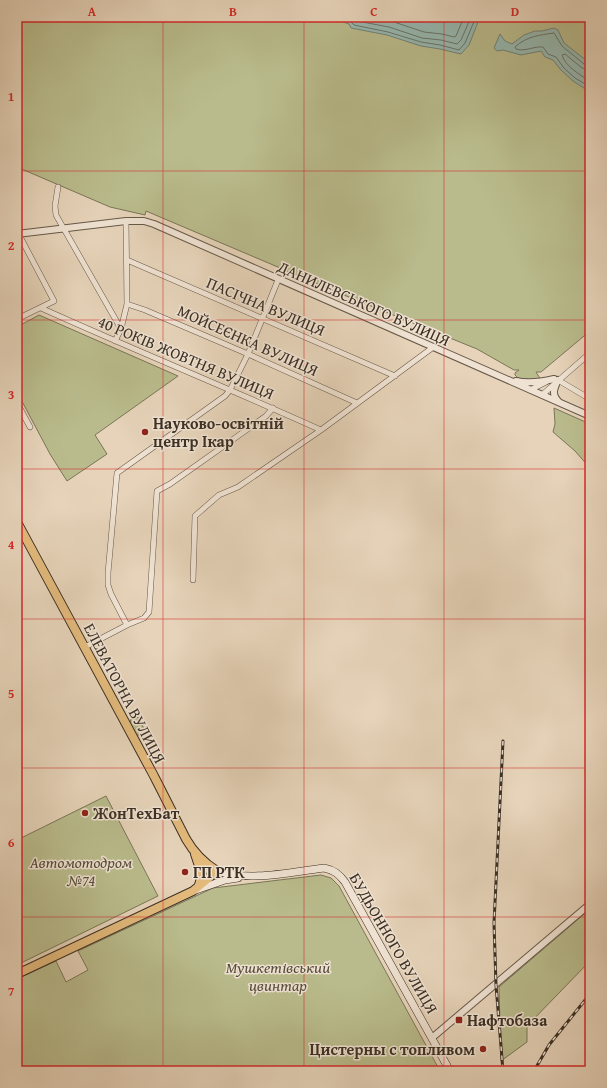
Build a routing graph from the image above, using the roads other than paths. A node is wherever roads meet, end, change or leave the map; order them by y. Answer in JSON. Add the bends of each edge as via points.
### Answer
{"nodes":[{"id":1,"x":18,"y":170,"type":"dead end"},
{"id":2,"x":17,"y":180,"type":"edge"},
{"id":3,"x":58,"y":187,"type":"dead end"},
{"id":4,"x":126,"y":221,"type":"junction"},
{"id":5,"x":63,"y":228,"type":"junction"},
{"id":6,"x":18,"y":233,"type":"edge"},
{"id":7,"x":127,"y":260,"type":"junction"},
{"id":8,"x":278,"y":280,"type":"junction"},
{"id":9,"x":127,"y":304,"type":"junction"},
{"id":10,"x":41,"y":308,"type":"junction"},
{"id":11,"x":17,"y":318,"type":"edge"},
{"id":12,"x":262,"y":319,"type":"junction"},
{"id":13,"x":121,"y":329,"type":"junction"},
{"id":14,"x":115,"y":341,"type":"junction"},
{"id":15,"x":432,"y":348,"type":"junction"},
{"id":16,"x":590,"y":353,"type":"edge"},
{"id":17,"x":248,"y":354,"type":"junction"},
{"id":18,"x":395,"y":376,"type":"junction"},
{"id":19,"x":508,"y":380,"type":"junction"},
{"id":20,"x":556,"y":380,"type":"junction"},
{"id":21,"x":230,"y":390,"type":"junction"},
{"id":22,"x":530,"y":390,"type":"junction"},
{"id":23,"x":542,"y":395,"type":"junction"},
{"id":24,"x":590,"y":398,"type":"edge"},
{"id":25,"x":17,"y":403,"type":"edge"},
{"id":26,"x":357,"y":403,"type":"junction"},
{"id":27,"x":561,"y":404,"type":"junction"},
{"id":28,"x":273,"y":408,"type":"junction"},
{"id":29,"x":590,"y":416,"type":"edge"},
{"id":30,"x":30,"y":427,"type":"dead end"},
{"id":31,"x":320,"y":430,"type":"junction"},
{"id":32,"x":17,"y":522,"type":"edge"},
{"id":33,"x":193,"y":580,"type":"dead end"},
{"id":34,"x":127,"y":625,"type":"junction"},
{"id":35,"x":85,"y":647,"type":"junction"},
{"id":36,"x":192,"y":849,"type":"junction"},
{"id":37,"x":217,"y":871,"type":"junction"},
{"id":38,"x":248,"y":877,"type":"junction"},
{"id":39,"x":192,"y":891,"type":"junction"},
{"id":40,"x":590,"y":904,"type":"edge"},
{"id":41,"x":17,"y":974,"type":"edge"},
{"id":42,"x":432,"y":1037,"type":"junction"},
{"id":43,"x":450,"y":1071,"type":"edge"}],
"edges":[{"from":1,"to":2,"type":"street"},
{"from":3,"to":5,"type":"street","via":[[56,215]]},
{"from":4,"to":5,"type":"street","name":"ДАНИЛЕВСЬКОГО ВУЛИЦЯ"},
{"from":4,"to":7,"type":"street"},
{"from":4,"to":8,"type":"street","name":"ДАНИЛЕВСЬКОГО ВУЛИЦЯ","via":[[154,224]]},
{"from":5,"to":6,"type":"street","name":"ДАНИЛЕВСЬКОГО ВУЛИЦЯ"},
{"from":5,"to":13,"type":"street"},
{"from":6,"to":10,"type":"street","via":[[54,301]]},
{"from":7,"to":9,"type":"street"},
{"from":7,"to":12,"type":"street","name":"ПАСІЧНА ВУЛИЦЯ"},
{"from":8,"to":12,"type":"street"},
{"from":8,"to":15,"type":"street","name":"ДАНИЛЕВСЬКОГО ВУЛИЦЯ"},
{"from":9,"to":13,"type":"street"},
{"from":9,"to":17,"type":"street","name":"МОЙСЕЄНКА ВУЛИЦЯ"},
{"from":10,"to":11,"type":"street"},
{"from":10,"to":14,"type":"street","name":"40 РОКІВ ЖОВТНЯ ВУЛИЦЯ"},
{"from":12,"to":17,"type":"street"},
{"from":12,"to":18,"type":"street","name":"ПАСІЧНА ВУЛИЦЯ"},
{"from":13,"to":14,"type":"street"},
{"from":14,"to":21,"type":"street","name":"40 РОКІВ ЖОВТНЯ ВУЛИЦЯ"},
{"from":15,"to":18,"type":"street"},
{"from":15,"to":19,"type":"street","name":"ДАНИЛЕВСЬКОГО ВУЛИЦЯ"},
{"from":16,"to":20,"type":"street"},
{"from":17,"to":21,"type":"street"},
{"from":17,"to":26,"type":"street","name":"МОЙСЕЄНКА ВУЛИЦЯ"},
{"from":18,"to":26,"type":"street"},
{"from":19,"to":20,"type":"street","via":[[526,383]]},
{"from":19,"to":22,"type":"street","name":"ДАНИЛЕВСЬКОГО ВУЛИЦЯ"},
{"from":20,"to":22,"type":"street"},
{"from":20,"to":23,"type":"street"},
{"from":20,"to":24,"type":"street"},
{"from":20,"to":27,"type":"street","via":[[553,391]]},
{"from":21,"to":28,"type":"street","name":"40 РОКІВ ЖОВТНЯ ВУЛИЦЯ"},
{"from":21,"to":34,"type":"street","via":[[117,473],[108,585]]},
{"from":22,"to":23,"type":"street","name":"ДАНИЛЕВСЬКОГО ВУЛИЦЯ"},
{"from":23,"to":27,"type":"street","name":"ДАНИЛЕВСЬКОГО ВУЛИЦЯ"},
{"from":25,"to":30,"type":"street"},
{"from":26,"to":31,"type":"street"},
{"from":27,"to":29,"type":"street","name":"ДАНИЛЕВСЬКОГО ВУЛИЦЯ"},
{"from":28,"to":31,"type":"street","name":"40 РОКІВ ЖОВТНЯ ВУЛИЦЯ"},
{"from":28,"to":34,"type":"street","via":[[266,416],[157,491],[150,612],[144,618]]},
{"from":31,"to":33,"type":"street","via":[[238,487],[219,495],[195,516]]},
{"from":32,"to":35,"type":"main road","name":"ЕЛЕВАТОРНА ВУЛИЦЯ"},
{"from":34,"to":35,"type":"street"},
{"from":35,"to":36,"type":"main road","name":"ЕЛЕВАТОРНА ВУЛИЦЯ"},
{"from":36,"to":37,"type":"main road","name":"ЕЛЕВАТОРНА ВУЛИЦЯ"},
{"from":36,"to":39,"type":"main road","via":[[202,875],[200,883]]},
{"from":37,"to":38,"type":"main road","name":"БУДЬОННОГО ВУЛИЦЯ"},
{"from":37,"to":39,"type":"main road"},
{"from":38,"to":39,"type":"main road","via":[[225,880]]},
{"from":38,"to":42,"type":"main road","name":"БУДЬОННОГО ВУЛИЦЯ","via":[[324,868],[339,875]]},
{"from":39,"to":41,"type":"main road"},
{"from":40,"to":42,"type":"street"},
{"from":42,"to":43,"type":"main road","name":"БУДЬОННОГО ВУЛИЦЯ"}]}
